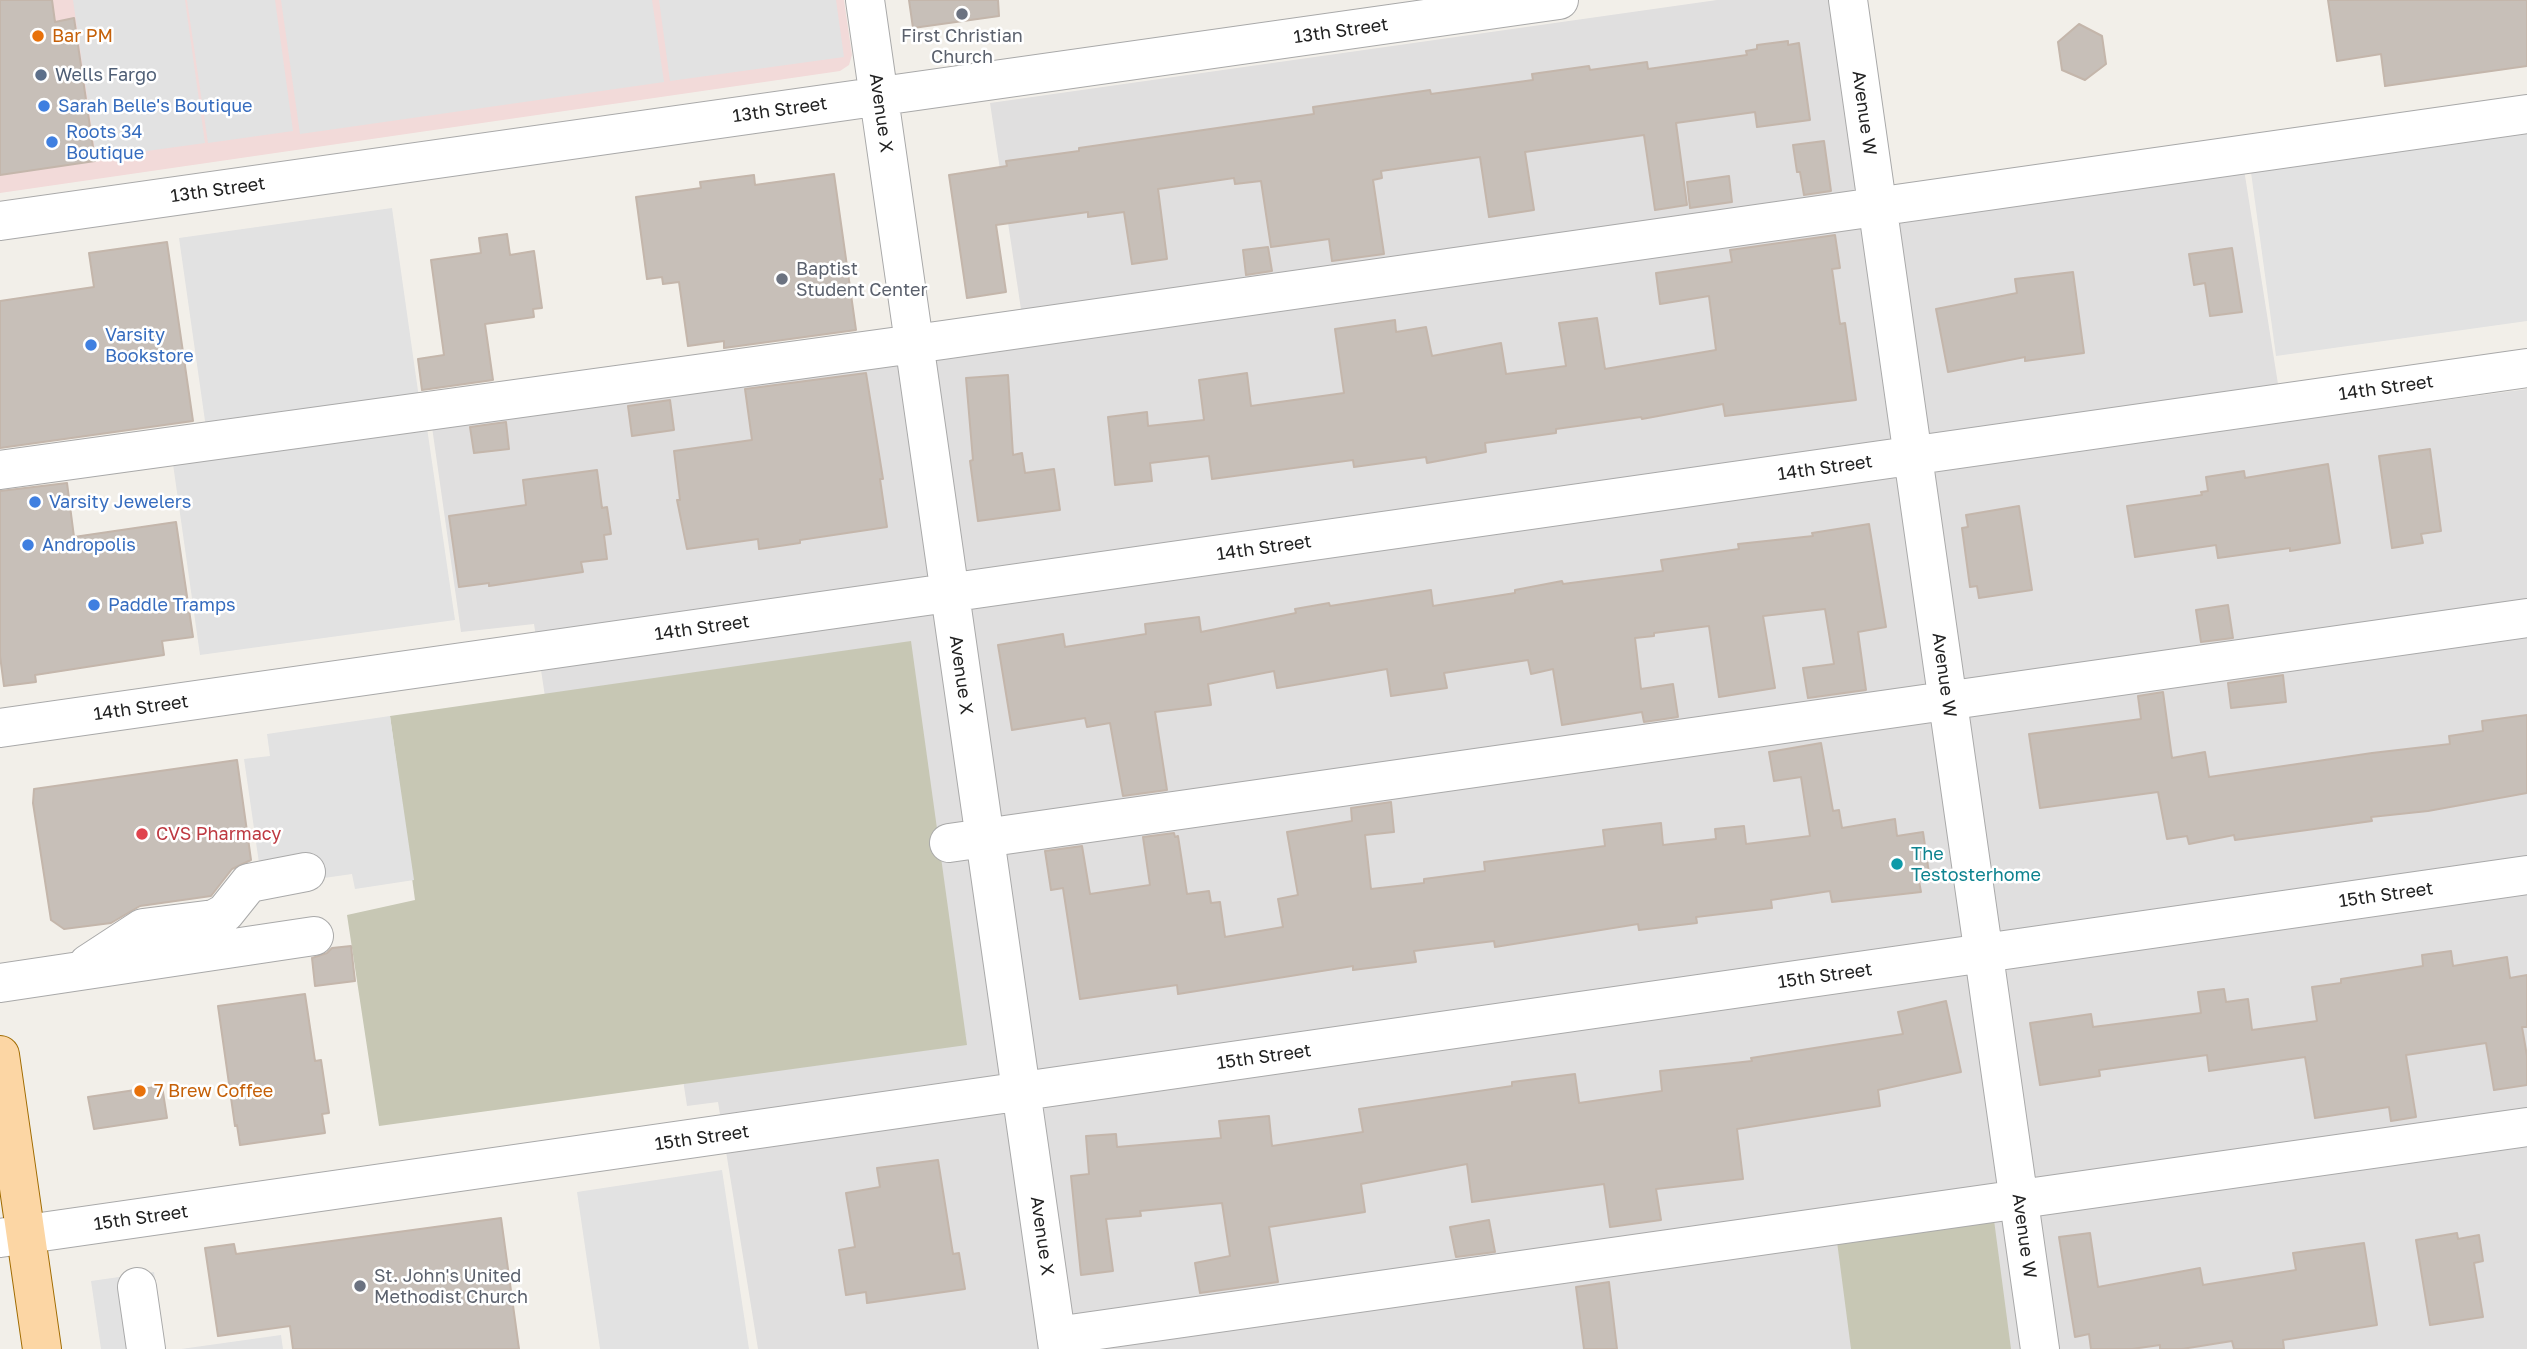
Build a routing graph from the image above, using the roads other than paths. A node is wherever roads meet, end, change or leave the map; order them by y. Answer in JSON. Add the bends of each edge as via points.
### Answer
{"nodes":[{"id":1,"x":865,"y":0,"type":"edge"},
{"id":2,"x":1559,"y":0,"type":"edge"},
{"id":3,"x":1847,"y":0,"type":"edge"},
{"id":4,"x":1324,"y":17,"type":"edge"},
{"id":5,"x":879,"y":96,"type":"junction"},
{"id":6,"x":2527,"y":114,"type":"edge"},
{"id":7,"x":1877,"y":206,"type":"junction"},
{"id":8,"x":0,"y":221,"type":"edge"},
{"id":9,"x":914,"y":344,"type":"junction"},
{"id":10,"x":2527,"y":368,"type":"edge"},
{"id":11,"x":1912,"y":455,"type":"junction"},
{"id":12,"x":0,"y":470,"type":"edge"},
{"id":13,"x":950,"y":593,"type":"junction"},
{"id":14,"x":2527,"y":618,"type":"edge"},
{"id":15,"x":1948,"y":702,"type":"junction"},
{"id":16,"x":0,"y":728,"type":"edge"},
{"id":17,"x":967,"y":841,"type":"junction"},
{"id":18,"x":306,"y":872,"type":"dead end"},
{"id":19,"x":2527,"y":875,"type":"edge"},
{"id":20,"x":314,"y":936,"type":"dead end"},
{"id":21,"x":1984,"y":953,"type":"junction"},
{"id":22,"x":78,"y":971,"type":"junction"},
{"id":23,"x":0,"y":983,"type":"edge"},
{"id":24,"x":0,"y":1055,"type":"edge"},
{"id":25,"x":1021,"y":1092,"type":"junction"},
{"id":26,"x":2527,"y":1126,"type":"edge"},
{"id":27,"x":2018,"y":1200,"type":"junction"},
{"id":28,"x":12,"y":1236,"type":"edge"},
{"id":29,"x":137,"y":1287,"type":"dead end"},
{"id":30,"x":1057,"y":1343,"type":"edge"},
{"id":31,"x":42,"y":1349,"type":"edge"},
{"id":32,"x":146,"y":1349,"type":"edge"},
{"id":33,"x":2040,"y":1349,"type":"edge"}],
"edges":[{"from":1,"to":5,"type":"street","name":"Avenue X"},
{"from":2,"to":4,"type":"street","name":"13th Street"},
{"from":3,"to":7,"type":"street","name":"Avenue W"},
{"from":4,"to":5,"type":"street","name":"13th Street"},
{"from":5,"to":8,"type":"street","name":"13th Street"},
{"from":5,"to":9,"type":"street","name":"Avenue X"},
{"from":6,"to":7,"type":"street"},
{"from":7,"to":9,"type":"street"},
{"from":7,"to":11,"type":"street","name":"Avenue W"},
{"from":9,"to":12,"type":"street"},
{"from":9,"to":13,"type":"street","name":"Avenue X"},
{"from":10,"to":11,"type":"street","name":"14th Street"},
{"from":11,"to":13,"type":"street","name":"14th Street"},
{"from":11,"to":15,"type":"street","name":"Avenue W"},
{"from":13,"to":16,"type":"street","name":"14th Street"},
{"from":13,"to":17,"type":"street","name":"Avenue X"},
{"from":14,"to":15,"type":"street"},
{"from":15,"to":17,"type":"street"},
{"from":15,"to":21,"type":"street","name":"Avenue W"},
{"from":17,"to":25,"type":"street","name":"Avenue X"},
{"from":18,"to":22,"type":"street","via":[[249,883],[225,913],[214,919],[143,928]]},
{"from":19,"to":21,"type":"street","name":"15th Street"},
{"from":20,"to":22,"type":"street"},
{"from":21,"to":25,"type":"street","name":"15th Street"},
{"from":21,"to":27,"type":"street","name":"Avenue W"},
{"from":22,"to":23,"type":"street"},
{"from":24,"to":28,"type":"main road"},
{"from":25,"to":28,"type":"street","name":"15th Street"},
{"from":25,"to":30,"type":"street","name":"Avenue X"},
{"from":26,"to":27,"type":"street"},
{"from":27,"to":30,"type":"street"},
{"from":27,"to":33,"type":"street","name":"Avenue W"},
{"from":28,"to":31,"type":"main road"},
{"from":29,"to":32,"type":"street"}]}
